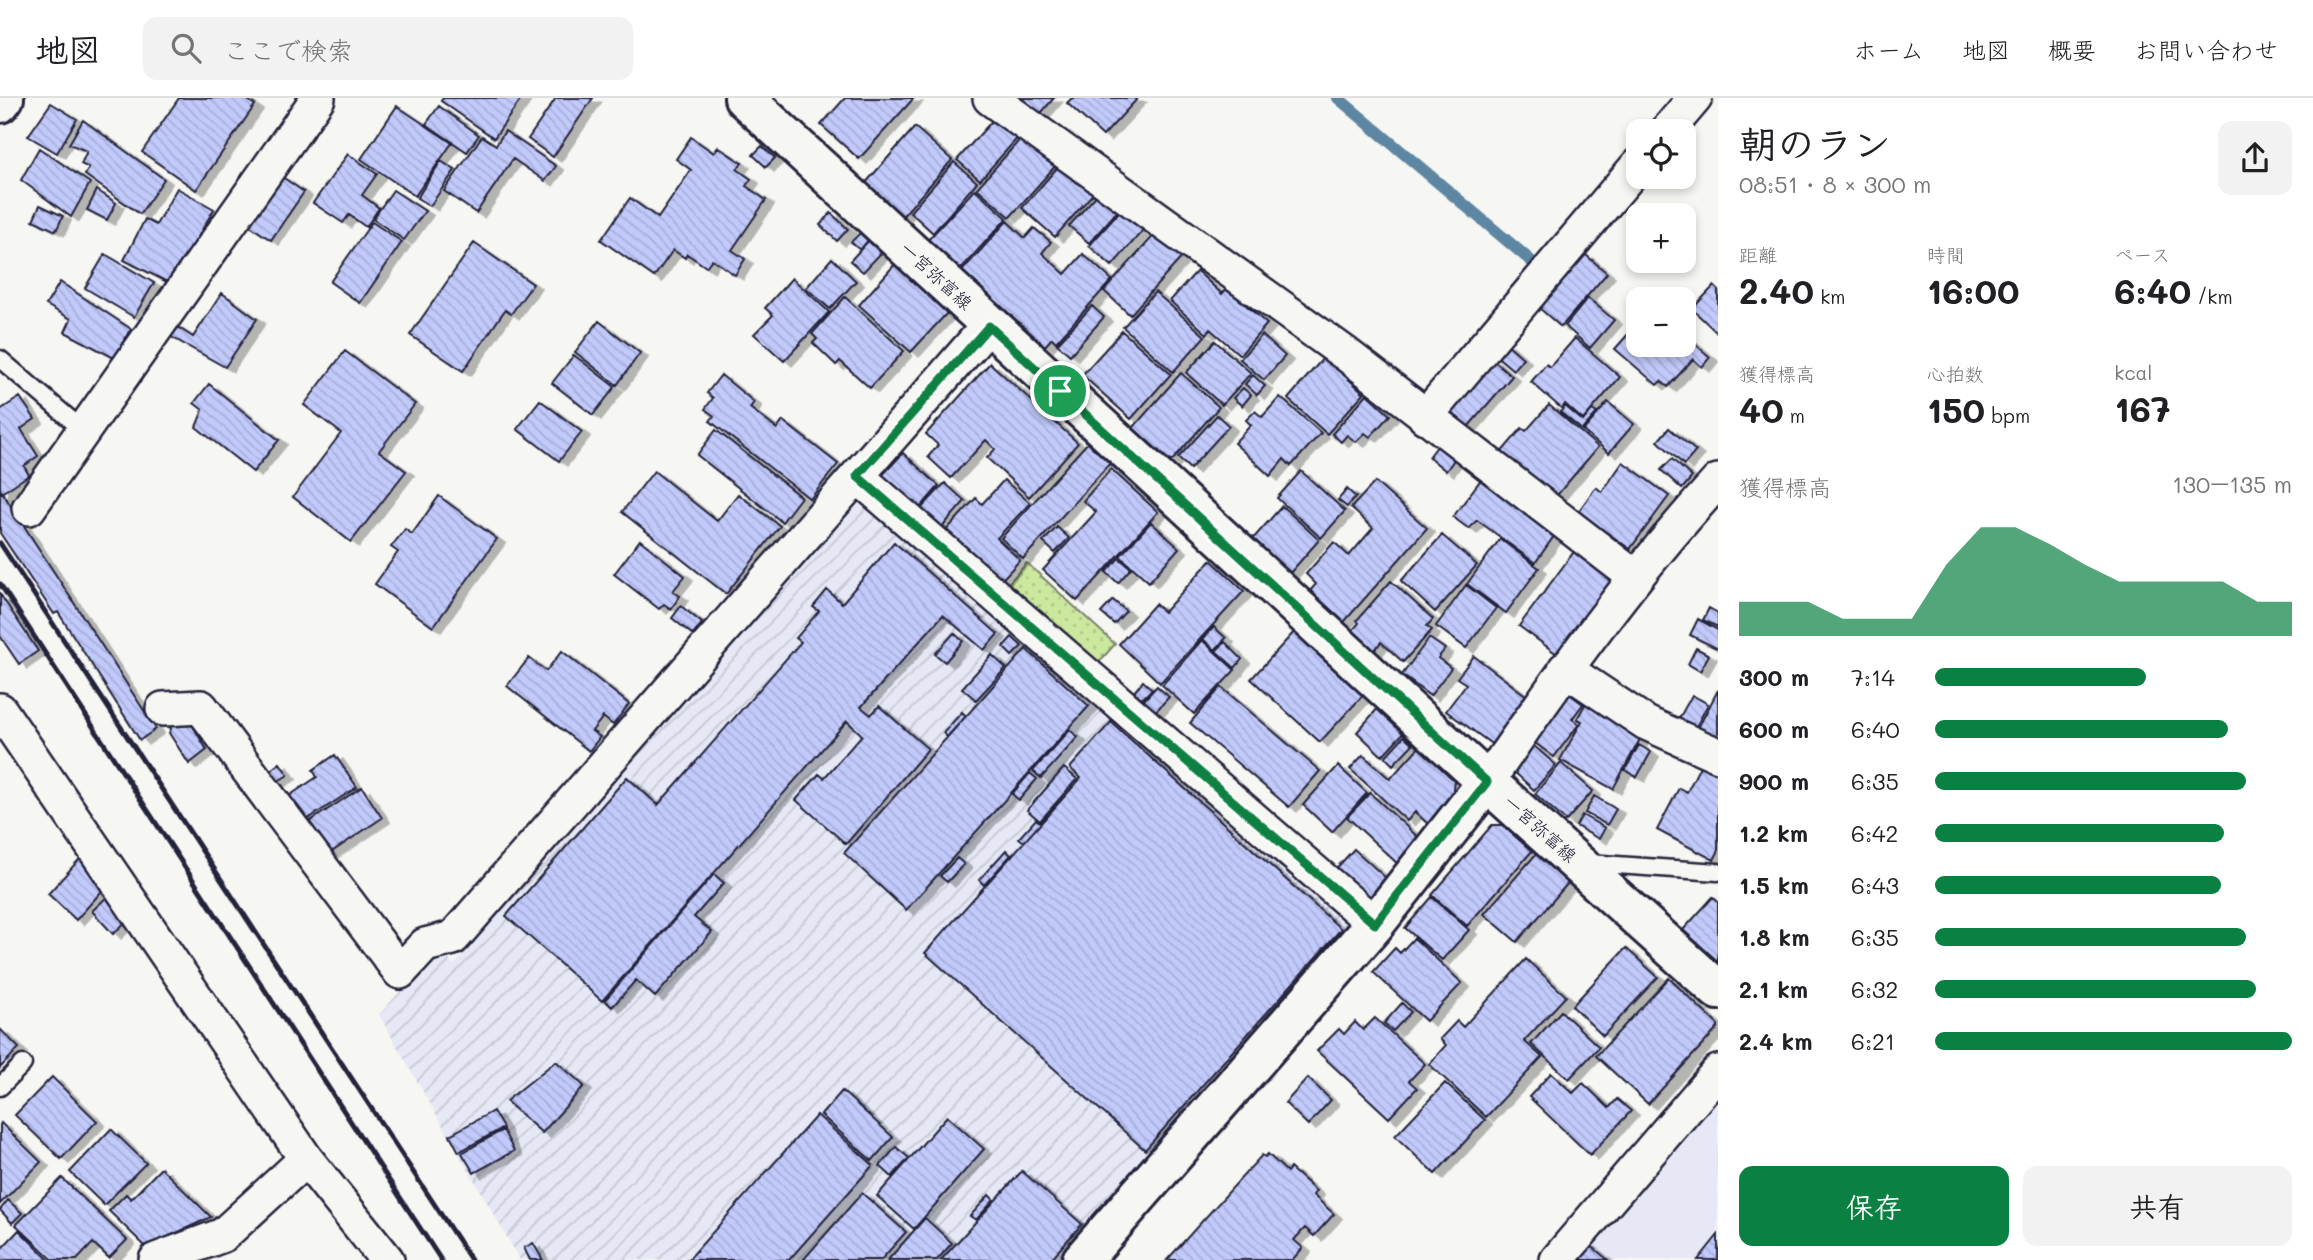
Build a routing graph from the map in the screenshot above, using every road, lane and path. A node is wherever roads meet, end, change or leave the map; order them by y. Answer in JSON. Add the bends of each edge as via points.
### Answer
{"nodes":[{"id":1,"x":4,"y":98,"type":"edge"},
{"id":2,"x":318,"y":98,"type":"edge"},
{"id":3,"x":744,"y":98,"type":"edge"},
{"id":4,"x":990,"y":98,"type":"edge"},
{"id":5,"x":1691,"y":99,"type":"edge"},
{"id":6,"x":0,"y":103,"type":"edge"},
{"id":7,"x":1676,"y":119,"type":"edge"},
{"id":8,"x":1626,"y":179,"type":"edge"},
{"id":9,"x":989,"y":326,"type":"junction"},
{"id":10,"x":0,"y":359,"type":"edge"},
{"id":11,"x":1425,"y":417,"type":"junction"},
{"id":12,"x":84,"y":431,"type":"junction"},
{"id":13,"x":857,"y":476,"type":"junction"},
{"id":14,"x":1718,"y":481,"type":"edge"},
{"id":15,"x":29,"y":508,"type":"dead end"},
{"id":16,"x":1635,"y":577,"type":"junction"},
{"id":17,"x":1565,"y":668,"type":"junction"},
{"id":18,"x":163,"y":709,"type":"dead end"},
{"id":19,"x":0,"y":710,"type":"edge"},
{"id":20,"x":1718,"y":755,"type":"edge"},
{"id":21,"x":1487,"y":782,"type":"junction"},
{"id":22,"x":1577,"y":862,"type":"junction"},
{"id":23,"x":1718,"y":872,"type":"edge"},
{"id":24,"x":1375,"y":924,"type":"junction"},
{"id":25,"x":1718,"y":990,"type":"edge"},
{"id":26,"x":23,"y":1064,"type":"dead end"},
{"id":27,"x":1718,"y":1072,"type":"edge"},
{"id":28,"x":0,"y":1087,"type":"edge"},
{"id":29,"x":306,"y":1159,"type":"junction"},
{"id":30,"x":169,"y":1258,"type":"edge"},
{"id":31,"x":387,"y":1260,"type":"edge"},
{"id":32,"x":1082,"y":1260,"type":"edge"},
{"id":33,"x":1557,"y":1260,"type":"edge"}],
"edges":[{"from":1,"to":6,"type":"main road"},
{"from":2,"to":12,"type":"street"},
{"from":3,"to":9,"type":"main road","name":"一宮弥富線"},
{"from":4,"to":11,"type":"street","via":[[1346,354]]},
{"from":5,"to":7,"type":"street"},
{"from":8,"to":11,"type":"street"},
{"from":9,"to":13,"type":"street"},
{"from":9,"to":21,"type":"main road","name":"一宮弥富線"},
{"from":10,"to":12,"type":"lane"},
{"from":11,"to":16,"type":"street"},
{"from":12,"to":15,"type":"street"},
{"from":13,"to":18,"type":"street","via":[[453,938],[425,946],[400,972],[201,707]]},
{"from":13,"to":24,"type":"street"},
{"from":14,"to":16,"type":"street"},
{"from":16,"to":17,"type":"street"},
{"from":17,"to":20,"type":"street","via":[[1646,723]]},
{"from":17,"to":21,"type":"street"},
{"from":19,"to":29,"type":"street"},
{"from":21,"to":22,"type":"main road","name":"一宮弥富線"},
{"from":21,"to":24,"type":"main road"},
{"from":22,"to":23,"type":"lane"},
{"from":22,"to":25,"type":"main road","name":"一宮弥富線"},
{"from":24,"to":32,"type":"main road"},
{"from":26,"to":28,"type":"lane"},
{"from":27,"to":33,"type":"street"},
{"from":29,"to":30,"type":"street","via":[[223,1235]]},
{"from":29,"to":31,"type":"street"}]}
